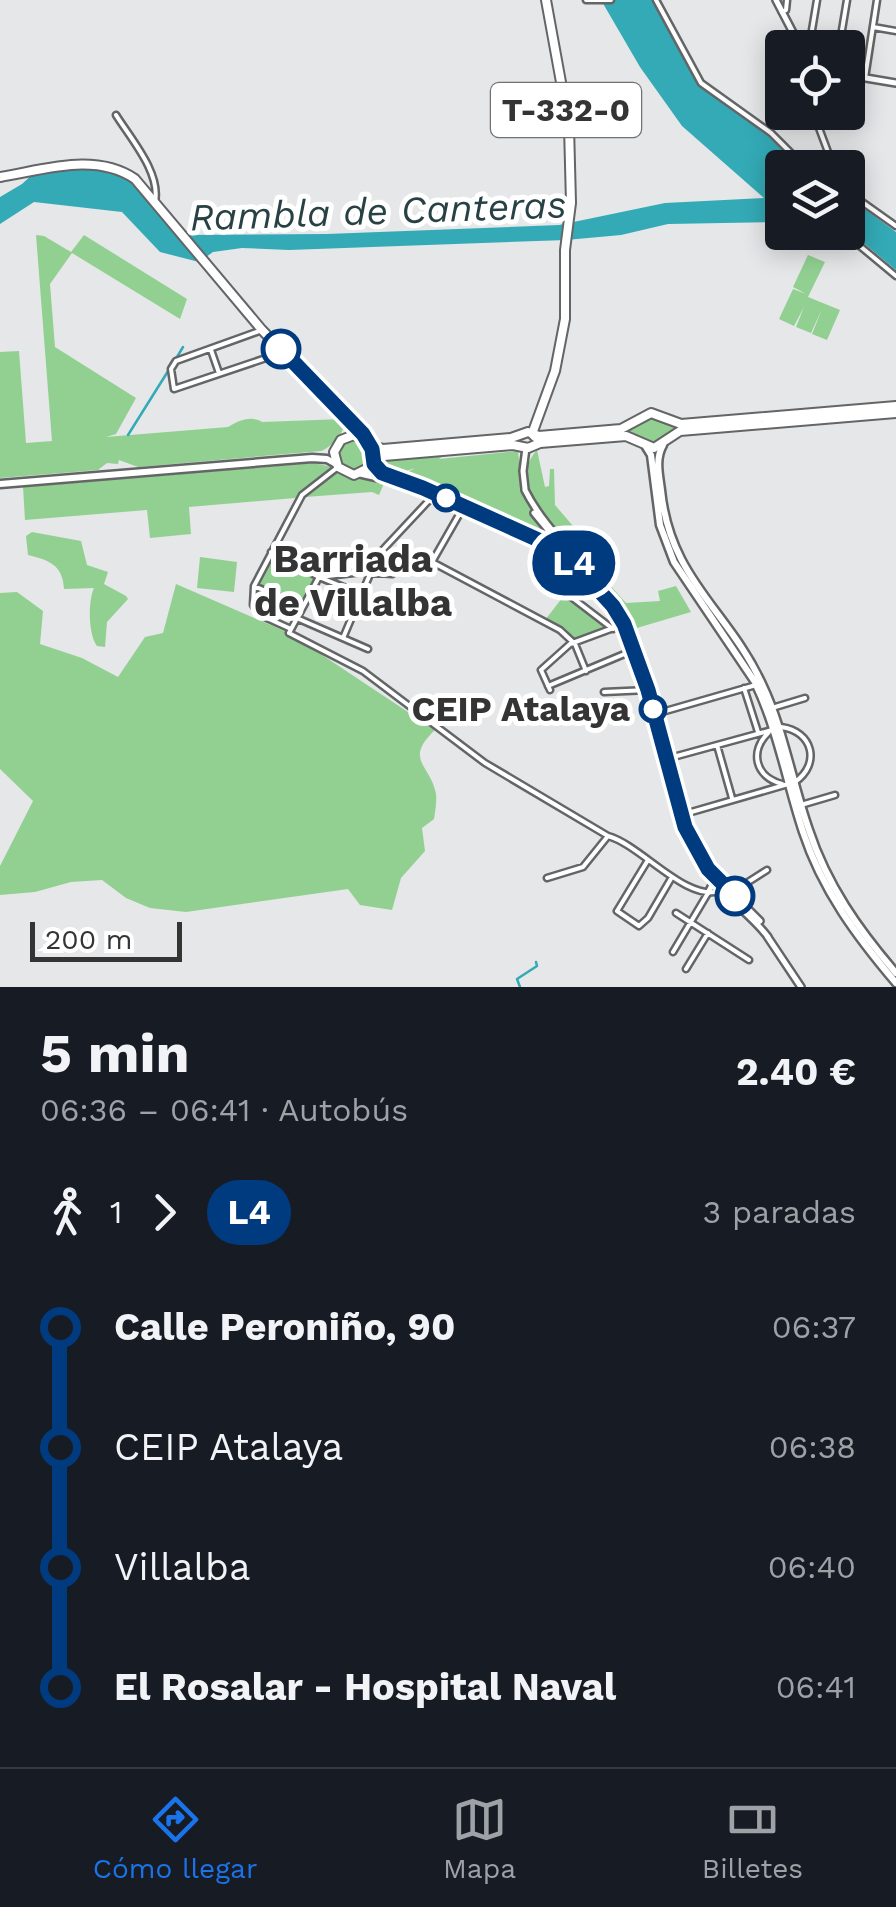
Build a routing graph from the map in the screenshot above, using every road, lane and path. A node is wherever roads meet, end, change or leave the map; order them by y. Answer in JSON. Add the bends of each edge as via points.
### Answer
{"nodes":[{"id":1,"x":546,"y":0,"type":"edge"},
{"id":2,"x":586,"y":0,"type":"edge"},
{"id":3,"x":611,"y":0,"type":"edge"},
{"id":4,"x":656,"y":0,"type":"edge"},
{"id":5,"x":776,"y":0,"type":"edge"},
{"id":6,"x":788,"y":0,"type":"edge"},
{"id":7,"x":817,"y":0,"type":"edge"},
{"id":8,"x":847,"y":0,"type":"edge"},
{"id":9,"x":877,"y":0,"type":"edge"},
{"id":10,"x":782,"y":12,"type":"junction"},
{"id":11,"x":873,"y":27,"type":"junction"},
{"id":12,"x":792,"y":30,"type":"edge"},
{"id":13,"x":812,"y":30,"type":"edge"},
{"id":14,"x":843,"y":30,"type":"edge"},
{"id":15,"x":896,"y":31,"type":"edge"},
{"id":16,"x":865,"y":78,"type":"joint"},
{"id":17,"x":896,"y":83,"type":"edge"},
{"id":18,"x":116,"y":115,"type":"dead end"},
{"id":19,"x":788,"y":150,"type":"edge"},
{"id":20,"x":0,"y":177,"type":"edge"},
{"id":21,"x":155,"y":202,"type":"junction"},
{"id":22,"x":865,"y":204,"type":"edge"},
{"id":23,"x":896,"y":226,"type":"edge"},
{"id":24,"x":865,"y":250,"type":"edge"},
{"id":25,"x":896,"y":276,"type":"edge"},
{"id":26,"x":262,"y":330,"type":"junction"},
{"id":27,"x":278,"y":346,"type":"junction"},
{"id":28,"x":211,"y":350,"type":"junction"},
{"id":29,"x":219,"y":373,"type":"junction"},
{"id":30,"x":896,"y":409,"type":"edge"},
{"id":31,"x":344,"y":412,"type":"junction"},
{"id":32,"x":664,"y":418,"type":"junction"},
{"id":33,"x":639,"y":420,"type":"junction"},
{"id":34,"x":528,"y":434,"type":"junction"},
{"id":35,"x":344,"y":437,"type":"junction"},
{"id":36,"x":665,"y":442,"type":"junction"},
{"id":37,"x":369,"y":443,"type":"junction"},
{"id":38,"x":642,"y":444,"type":"junction"},
{"id":39,"x":528,"y":446,"type":"junction"},
{"id":40,"x":335,"y":447,"type":"junction"},
{"id":41,"x":312,"y":458,"type":"junction"},
{"id":42,"x":373,"y":460,"type":"junction"},
{"id":43,"x":337,"y":466,"type":"junction"},
{"id":44,"x":360,"y":474,"type":"junction"},
{"id":45,"x":394,"y":479,"type":"junction"},
{"id":46,"x":0,"y":484,"type":"edge"},
{"id":47,"x":525,"y":490,"type":"junction"},
{"id":48,"x":435,"y":493,"type":"junction"},
{"id":49,"x":464,"y":506,"type":"junction"},
{"id":50,"x":551,"y":536,"type":"junction"},
{"id":51,"x":546,"y":544,"type":"junction"},
{"id":52,"x":563,"y":551,"type":"junction"},
{"id":53,"x":271,"y":552,"type":"junction"},
{"id":54,"x":380,"y":553,"type":"junction"},
{"id":55,"x":432,"y":562,"type":"junction"},
{"id":56,"x":362,"y":572,"type":"junction"},
{"id":57,"x":371,"y":572,"type":"junction"},
{"id":58,"x":588,"y":572,"type":"junction"},
{"id":59,"x":319,"y":577,"type":"junction"},
{"id":60,"x":254,"y":586,"type":"junction"},
{"id":61,"x":566,"y":593,"type":"dead end"},
{"id":62,"x":363,"y":594,"type":"junction"},
{"id":63,"x":310,"y":598,"type":"junction"},
{"id":64,"x":613,"y":606,"type":"junction"},
{"id":65,"x":392,"y":607,"type":"dead end"},
{"id":66,"x":303,"y":608,"type":"junction"},
{"id":67,"x":354,"y":614,"type":"junction"},
{"id":68,"x":297,"y":618,"type":"junction"},
{"id":69,"x":624,"y":624,"type":"junction"},
{"id":70,"x":613,"y":629,"type":"junction"},
{"id":71,"x":290,"y":631,"type":"junction"},
{"id":72,"x":342,"y":638,"type":"junction"},
{"id":73,"x":574,"y":644,"type":"junction"},
{"id":74,"x":368,"y":650,"type":"dead end"},
{"id":75,"x":634,"y":650,"type":"junction"},
{"id":76,"x":586,"y":671,"type":"junction"},
{"id":77,"x":755,"y":683,"type":"junction"},
{"id":78,"x":744,"y":688,"type":"junction"},
{"id":79,"x":648,"y":690,"type":"junction"},
{"id":80,"x":604,"y":692,"type":"dead end"},
{"id":81,"x":805,"y":698,"type":"dead end"},
{"id":82,"x":772,"y":708,"type":"junction"},
{"id":83,"x":654,"y":715,"type":"junction"},
{"id":84,"x":776,"y":728,"type":"junction"},
{"id":85,"x":758,"y":733,"type":"junction"},
{"id":86,"x":717,"y":745,"type":"junction"},
{"id":87,"x":666,"y":760,"type":"junction"},
{"id":88,"x":792,"y":783,"type":"junction"},
{"id":89,"x":835,"y":795,"type":"dead end"},
{"id":90,"x":732,"y":800,"type":"junction"},
{"id":91,"x":801,"y":805,"type":"junction"},
{"id":92,"x":681,"y":816,"type":"junction"},
{"id":93,"x":685,"y":827,"type":"junction"},
{"id":94,"x":806,"y":832,"type":"junction"},
{"id":95,"x":608,"y":836,"type":"junction"},
{"id":96,"x":648,"y":860,"type":"junction"},
{"id":97,"x":707,"y":868,"type":"junction"},
{"id":98,"x":768,"y":870,"type":"dead end"},
{"id":99,"x":672,"y":876,"type":"junction"},
{"id":100,"x":547,"y":878,"type":"dead end"},
{"id":101,"x":713,"y":883,"type":"junction"},
{"id":102,"x":721,"y":891,"type":"junction"},
{"id":103,"x":731,"y":893,"type":"junction"},
{"id":104,"x":708,"y":894,"type":"junction"},
{"id":105,"x":744,"y":904,"type":"junction"},
{"id":106,"x":676,"y":913,"type":"dead end"},
{"id":107,"x":691,"y":922,"type":"junction"},
{"id":108,"x":708,"y":933,"type":"junction"},
{"id":109,"x":768,"y":937,"type":"junction"},
{"id":110,"x":673,"y":952,"type":"dead end"},
{"id":111,"x":749,"y":960,"type":"dead end"},
{"id":112,"x":686,"y":969,"type":"dead end"},
{"id":113,"x":896,"y":974,"type":"edge"},
{"id":114,"x":896,"y":982,"type":"edge"},
{"id":115,"x":801,"y":987,"type":"edge"}],
"edges":[{"from":1,"to":34,"type":"main road","number":"T-332-0","via":[[571,146],[567,300],[559,353]]},
{"from":2,"to":3,"type":"street"},
{"from":4,"to":19,"type":"street","via":[[701,83]]},
{"from":5,"to":10,"type":"street"},
{"from":6,"to":10,"type":"street"},
{"from":7,"to":13,"type":"street"},
{"from":8,"to":14,"type":"street"},
{"from":9,"to":11,"type":"street"},
{"from":10,"to":12,"type":"street"},
{"from":11,"to":15,"type":"street"},
{"from":11,"to":16,"type":"street"},
{"from":16,"to":17,"type":"street"},
{"from":18,"to":21,"type":"street","via":[[149,169],[158,190]]},
{"from":20,"to":21,"type":"main road","via":[[105,166],[135,180]]},
{"from":21,"to":26,"type":"main road"},
{"from":22,"to":23,"type":"street"},
{"from":24,"to":25,"type":"street"},
{"from":26,"to":27,"type":"main road"},
{"from":26,"to":28,"type":"street"},
{"from":27,"to":29,"type":"street","via":[[272,356]]},
{"from":27,"to":31,"type":"main road"},
{"from":28,"to":29,"type":"street"},
{"from":28,"to":29,"type":"street","via":[[176,361],[174,388]]},
{"from":30,"to":32,"type":"main road","via":[[681,424]]},
{"from":30,"to":36,"type":"main road","via":[[680,431]]},
{"from":31,"to":35,"type":"main road","via":[[350,424]]},
{"from":31,"to":37,"type":"main road"},
{"from":32,"to":33,"type":"main road","via":[[650,413]]},
{"from":32,"to":36,"type":"main road","via":[[670,430]]},
{"from":33,"to":34,"type":"main road","via":[[621,429]]},
{"from":33,"to":38,"type":"main road","via":[[635,431]]},
{"from":34,"to":37,"type":"main road","via":[[383,449]]},
{"from":34,"to":39,"type":"main road"},
{"from":35,"to":37,"type":"main road"},
{"from":35,"to":40,"type":"main road"},
{"from":36,"to":38,"type":"main road"},
{"from":36,"to":82,"type":"main road","via":[[658,456],[675,549],[752,665]]},
{"from":37,"to":42,"type":"main road"},
{"from":38,"to":39,"type":"main road","via":[[622,436]]},
{"from":38,"to":77,"type":"main road","via":[[652,457],[660,525],[675,565]]},
{"from":39,"to":42,"type":"main road"},
{"from":39,"to":47,"type":"street"},
{"from":40,"to":41,"type":"main road"},
{"from":40,"to":43,"type":"main road"},
{"from":41,"to":43,"type":"main road"},
{"from":41,"to":46,"type":"main road"},
{"from":42,"to":44,"type":"main road"},
{"from":42,"to":45,"type":"street"},
{"from":43,"to":44,"type":"main road"},
{"from":43,"to":53,"type":"street","via":[[302,494]]},
{"from":44,"to":45,"type":"street"},
{"from":45,"to":48,"type":"street"},
{"from":47,"to":50,"type":"street"},
{"from":47,"to":58,"type":"street"},
{"from":48,"to":49,"type":"street"},
{"from":48,"to":54,"type":"street"},
{"from":49,"to":51,"type":"street"},
{"from":49,"to":55,"type":"street"},
{"from":50,"to":51,"type":"street"},
{"from":50,"to":52,"type":"street"},
{"from":51,"to":52,"type":"street"},
{"from":52,"to":58,"type":"street"},
{"from":52,"to":64,"type":"street"},
{"from":53,"to":59,"type":"street"},
{"from":53,"to":60,"type":"street"},
{"from":54,"to":56,"type":"street"},
{"from":54,"to":57,"type":"street"},
{"from":55,"to":57,"type":"street","via":[[392,574]]},
{"from":55,"to":73,"type":"street","via":[[553,626]]},
{"from":56,"to":57,"type":"street"},
{"from":56,"to":59,"type":"street"},
{"from":57,"to":62,"type":"street"},
{"from":58,"to":64,"type":"street"},
{"from":59,"to":62,"type":"street"},
{"from":59,"to":63,"type":"street"},
{"from":60,"to":66,"type":"street"},
{"from":60,"to":71,"type":"street","via":[[260,615]]},
{"from":61,"to":70,"type":"street"},
{"from":62,"to":65,"type":"street"},
{"from":62,"to":67,"type":"street"},
{"from":63,"to":66,"type":"street"},
{"from":63,"to":67,"type":"street"},
{"from":64,"to":69,"type":"street"},
{"from":66,"to":68,"type":"street"},
{"from":67,"to":72,"type":"street"},
{"from":68,"to":71,"type":"street"},
{"from":68,"to":72,"type":"street"},
{"from":69,"to":70,"type":"street"},
{"from":69,"to":75,"type":"street"},
{"from":70,"to":73,"type":"street"},
{"from":71,"to":95,"type":"street"},
{"from":72,"to":74,"type":"street"},
{"from":73,"to":76,"type":"street"},
{"from":73,"to":76,"type":"street","via":[[541,670],[549,688]]},
{"from":75,"to":76,"type":"street"},
{"from":75,"to":79,"type":"street"},
{"from":77,"to":78,"type":"street"},
{"from":77,"to":84,"type":"main road"},
{"from":78,"to":83,"type":"street"},
{"from":78,"to":85,"type":"street"},
{"from":79,"to":80,"type":"street"},
{"from":79,"to":83,"type":"street"},
{"from":81,"to":82,"type":"street"},
{"from":82,"to":84,"type":"main road"},
{"from":83,"to":87,"type":"street"},
{"from":84,"to":85,"type":"street"},
{"from":84,"to":88,"type":"main road"},
{"from":84,"to":88,"type":"street","via":[[796,731],[810,746],[810,766]]},
{"from":84,"to":88,"type":"street","via":[[760,740],[756,762],[769,780]]},
{"from":85,"to":86,"type":"street"},
{"from":86,"to":87,"type":"street"},
{"from":86,"to":90,"type":"street"},
{"from":87,"to":92,"type":"street"},
{"from":88,"to":90,"type":"street"},
{"from":88,"to":91,"type":"main road"},
{"from":88,"to":94,"type":"main road"},
{"from":89,"to":91,"type":"street"},
{"from":90,"to":92,"type":"street"},
{"from":91,"to":94,"type":"main road"},
{"from":92,"to":93,"type":"street"},
{"from":93,"to":97,"type":"street"},
{"from":93,"to":101,"type":"street"},
{"from":94,"to":113,"type":"main road","via":[[848,912]]},
{"from":94,"to":114,"type":"main road","via":[[822,877]]},
{"from":95,"to":96,"type":"street","via":[[625,840]]},
{"from":95,"to":100,"type":"street","via":[[583,866]]},
{"from":96,"to":99,"type":"street"},
{"from":96,"to":99,"type":"street","via":[[617,911],[639,926]]},
{"from":97,"to":102,"type":"street"},
{"from":97,"to":103,"type":"street"},
{"from":98,"to":103,"type":"street"},
{"from":99,"to":104,"type":"street"},
{"from":101,"to":102,"type":"street"},
{"from":101,"to":104,"type":"street"},
{"from":102,"to":104,"type":"street"},
{"from":102,"to":105,"type":"street"},
{"from":102,"to":109,"type":"street"},
{"from":103,"to":105,"type":"street"},
{"from":104,"to":107,"type":"street"},
{"from":105,"to":109,"type":"street"},
{"from":106,"to":107,"type":"street"},
{"from":107,"to":108,"type":"street"},
{"from":107,"to":110,"type":"street"},
{"from":108,"to":111,"type":"street"},
{"from":108,"to":112,"type":"street"},
{"from":109,"to":115,"type":"street"}]}
